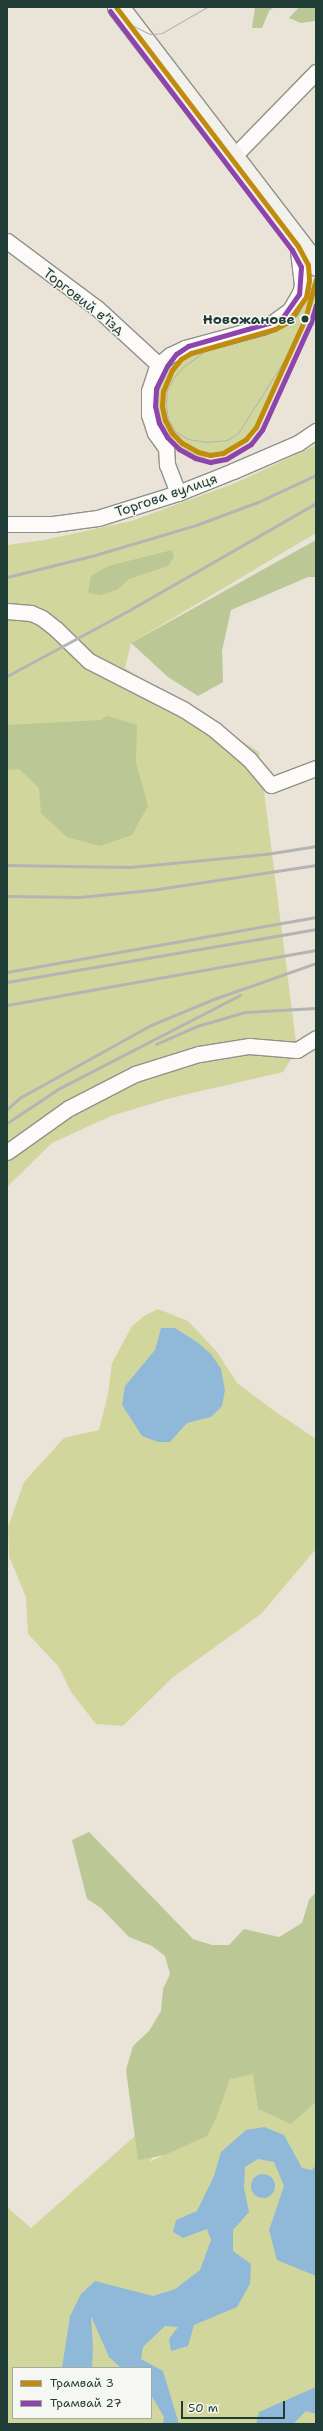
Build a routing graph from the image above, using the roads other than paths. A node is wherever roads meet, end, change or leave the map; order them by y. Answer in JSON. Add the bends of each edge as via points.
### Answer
{"nodes":[{"id":1,"x":118,"y":7,"type":"edge"},
{"id":2,"x":316,"y":72,"type":"edge"},
{"id":3,"x":233,"y":157,"type":"junction"},
{"id":4,"x":296,"y":237,"type":"junction"},
{"id":5,"x":7,"y":241,"type":"edge"},
{"id":6,"x":316,"y":265,"type":"edge"},
{"id":7,"x":158,"y":364,"type":"junction"},
{"id":8,"x":316,"y":431,"type":"edge"},
{"id":9,"x":178,"y":493,"type":"junction"},
{"id":10,"x":9,"y":525,"type":"edge"},
{"id":11,"x":7,"y":611,"type":"edge"},
{"id":12,"x":316,"y":768,"type":"edge"},
{"id":13,"x":316,"y":1038,"type":"edge"},
{"id":14,"x":7,"y":1152,"type":"edge"}],
"edges":[{"from":1,"to":3,"type":"street"},
{"from":2,"to":3,"type":"street"},
{"from":3,"to":4,"type":"street"},
{"from":4,"to":6,"type":"street"},
{"from":4,"to":7,"type":"street","via":[[302,285],[290,310],[272,323],[200,342],[170,355]]},
{"from":5,"to":7,"type":"street","name":"Торговий в’їзд","via":[[97,308]]},
{"from":7,"to":9,"type":"street","via":[[149,391],[149,415],[155,433],[166,448],[167,465]]},
{"from":8,"to":9,"type":"street","name":"Торгова вулиця","via":[[298,443]]},
{"from":9,"to":10,"type":"street","name":"Торгова вулиця","via":[[98,518],[53,524]]},
{"from":11,"to":12,"type":"street","via":[[31,613],[42,618],[89,661],[183,709],[215,730],[249,759],[271,785]]},
{"from":13,"to":14,"type":"street","via":[[297,1050],[249,1046],[199,1054],[135,1074],[69,1108]]}]}
